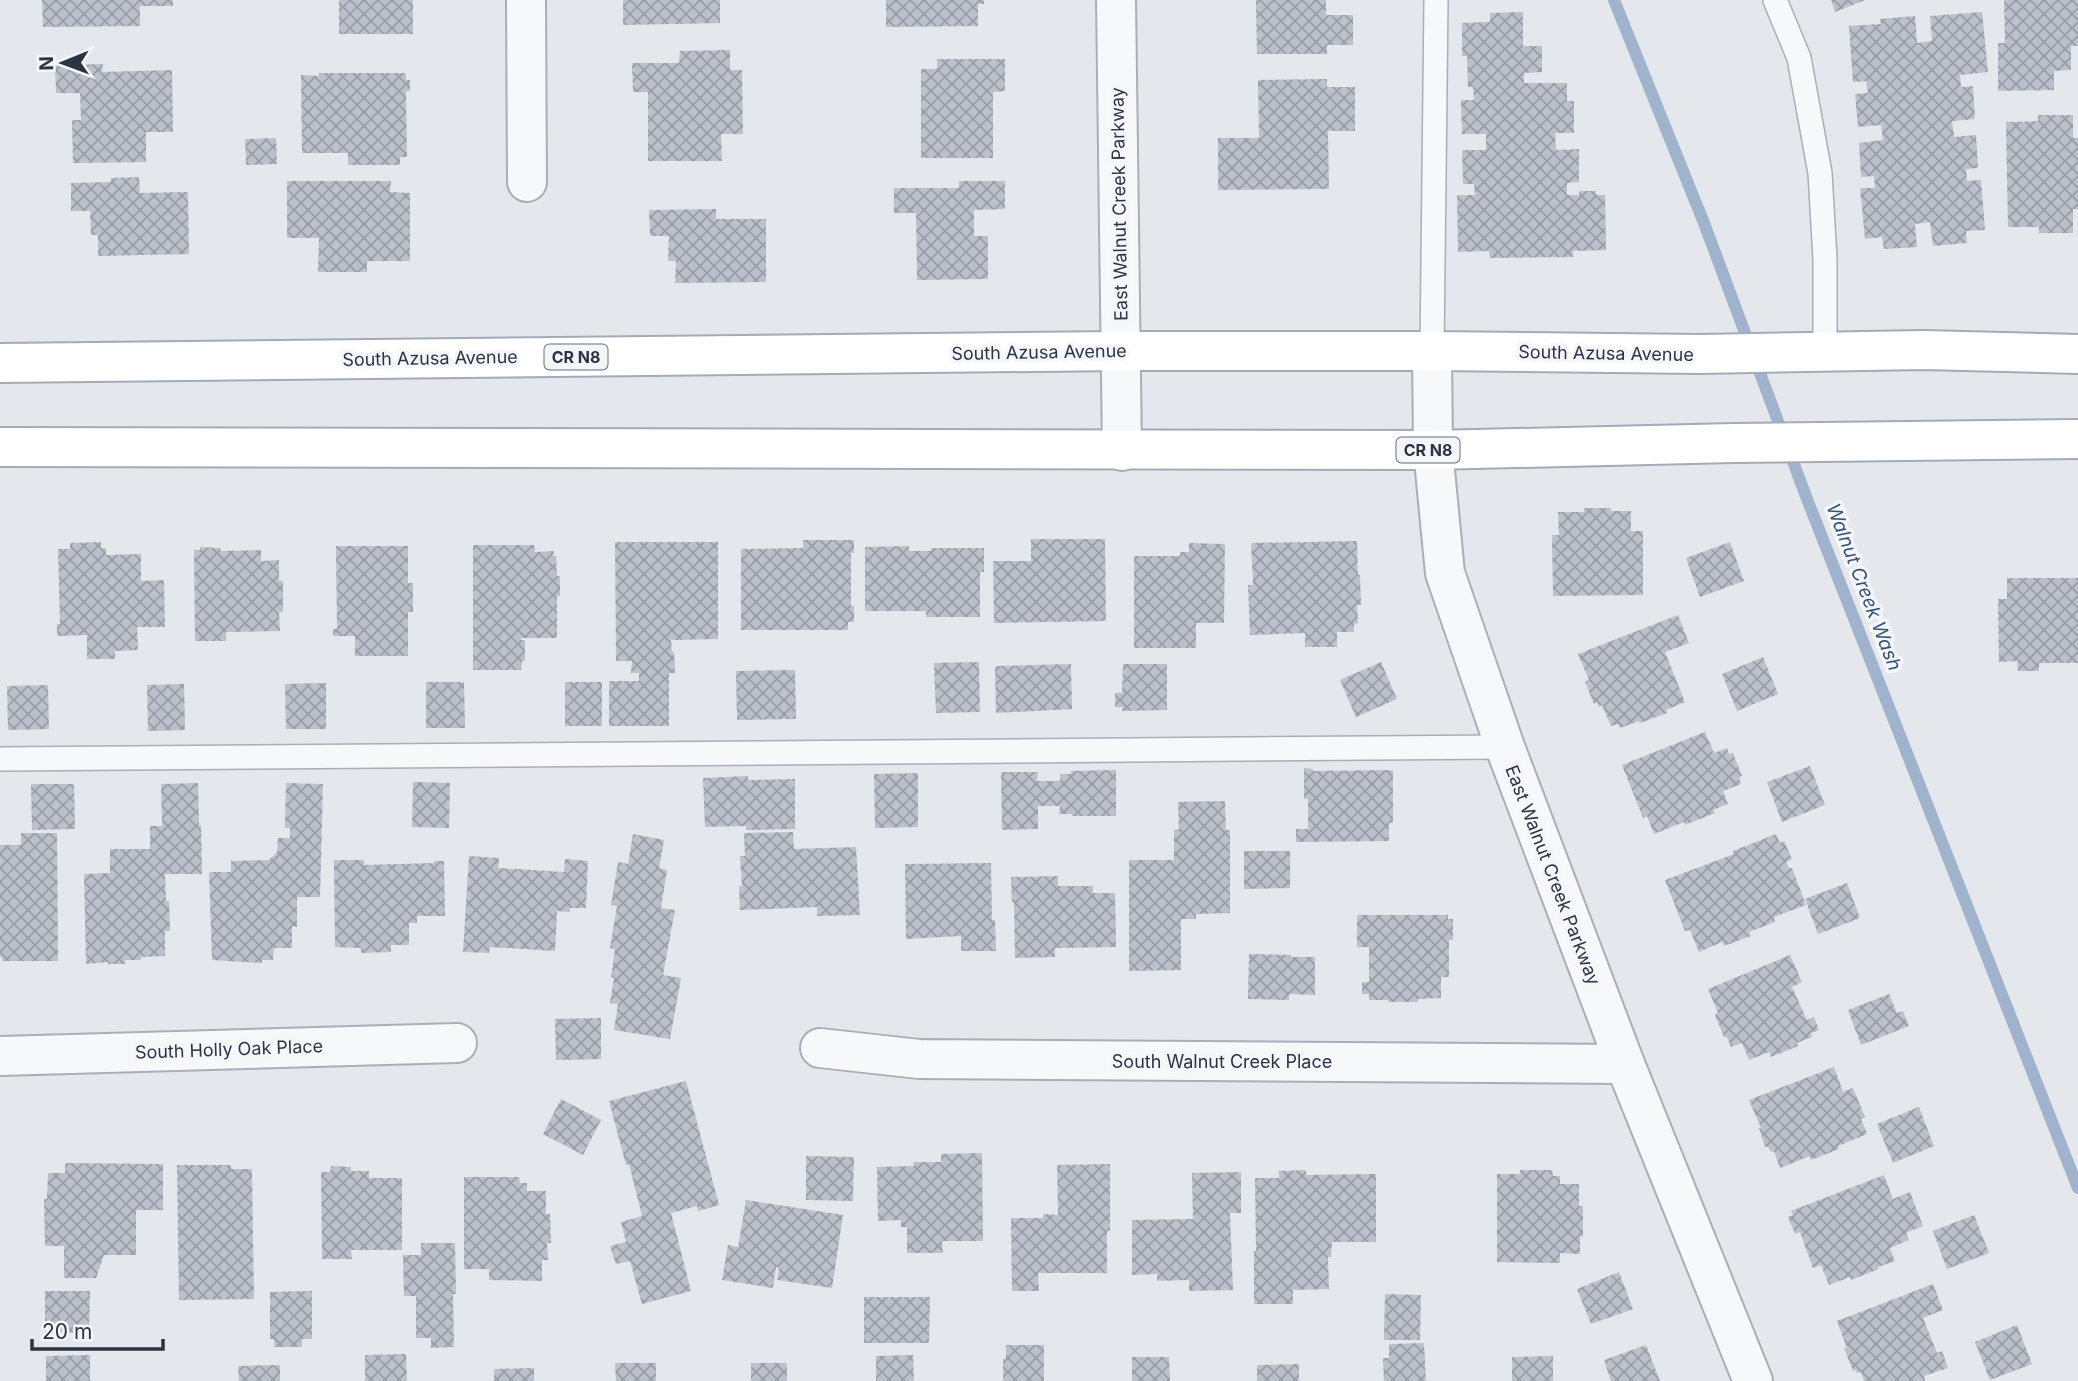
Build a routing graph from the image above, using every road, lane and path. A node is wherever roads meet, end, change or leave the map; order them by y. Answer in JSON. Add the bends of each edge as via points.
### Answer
{"nodes":[{"id":1,"x":526,"y":0,"type":"edge"},
{"id":2,"x":1116,"y":0,"type":"edge"},
{"id":3,"x":1436,"y":0,"type":"edge"},
{"id":4,"x":1775,"y":0,"type":"edge"},
{"id":5,"x":527,"y":181,"type":"dead end"},
{"id":6,"x":1121,"y":351,"type":"junction"},
{"id":7,"x":1432,"y":351,"type":"junction"},
{"id":8,"x":1815,"y":351,"type":"junction"},
{"id":9,"x":2078,"y":354,"type":"edge"},
{"id":10,"x":0,"y":363,"type":"edge"},
{"id":11,"x":2078,"y":439,"type":"edge"},
{"id":12,"x":0,"y":447,"type":"edge"},
{"id":13,"x":1433,"y":450,"type":"junction"},
{"id":14,"x":1122,"y":451,"type":"junction"},
{"id":15,"x":1504,"y":747,"type":"junction"},
{"id":16,"x":0,"y":759,"type":"edge"},
{"id":17,"x":457,"y":1043,"type":"dead end"},
{"id":18,"x":820,"y":1048,"type":"dead end"},
{"id":19,"x":0,"y":1056,"type":"edge"},
{"id":20,"x":1625,"y":1064,"type":"junction"},
{"id":21,"x":1753,"y":1381,"type":"edge"}],
"edges":[{"from":1,"to":5,"type":"street"},
{"from":2,"to":6,"type":"street","name":"East Walnut Creek Parkway"},
{"from":3,"to":7,"type":"lane"},
{"from":4,"to":8,"type":"lane","via":[[1799,58],[1820,173],[1825,260]]},
{"from":6,"to":7,"type":"main road","name":"South Azusa Avenue","number":"CR N8"},
{"from":6,"to":10,"type":"main road","name":"South Azusa Avenue","number":"CR N8"},
{"from":6,"to":14,"type":"street","name":"East Walnut Creek Parkway"},
{"from":7,"to":8,"type":"main road","name":"South Azusa Avenue","number":"CR N8"},
{"from":7,"to":13,"type":"street","name":"East Walnut Creek Parkway"},
{"from":8,"to":9,"type":"main road","name":"South Azusa Avenue","number":"CR N8"},
{"from":11,"to":13,"type":"main road","number":"CR N8"},
{"from":12,"to":14,"type":"main road","number":"CR N8"},
{"from":13,"to":14,"type":"main road","number":"CR N8"},
{"from":13,"to":15,"type":"street","name":"East Walnut Creek Parkway","via":[[1445,573]]},
{"from":15,"to":16,"type":"lane"},
{"from":15,"to":20,"type":"street","name":"East Walnut Creek Parkway"},
{"from":17,"to":19,"type":"street","name":"South Holly Oak Place"},
{"from":18,"to":20,"type":"street","name":"South Walnut Creek Place","via":[[919,1059]]},
{"from":20,"to":21,"type":"street","name":"East Walnut Creek Parkway"}]}
